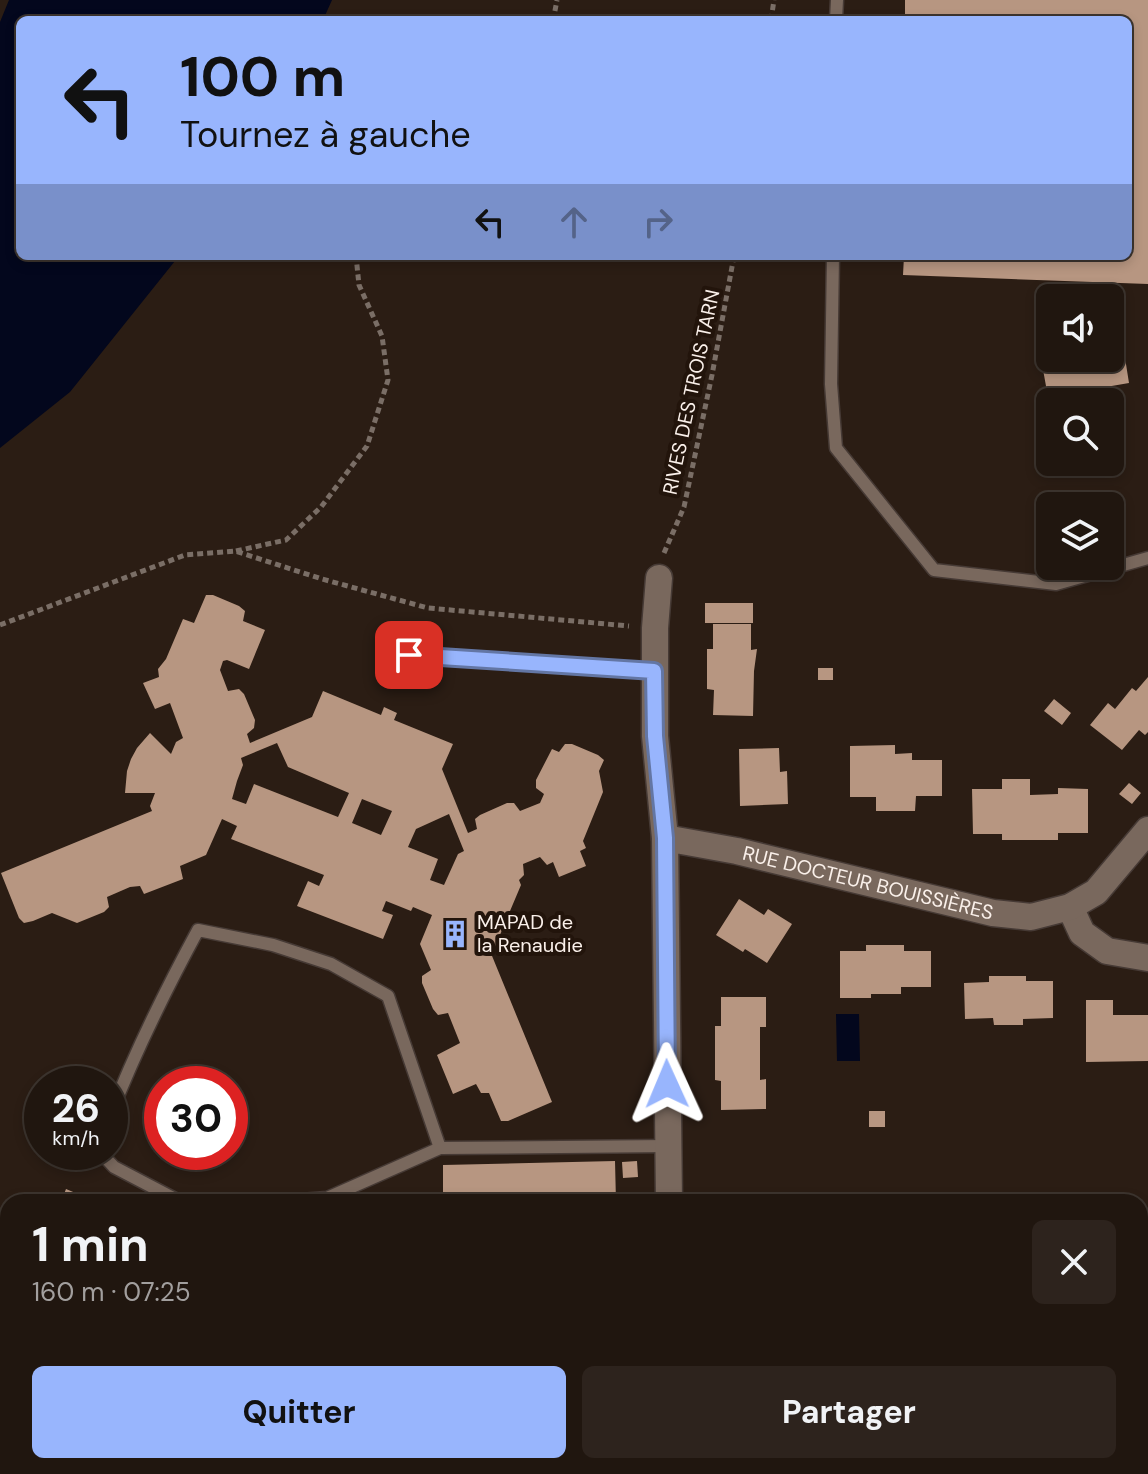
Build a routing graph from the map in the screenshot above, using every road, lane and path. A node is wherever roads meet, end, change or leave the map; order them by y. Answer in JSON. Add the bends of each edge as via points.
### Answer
{"nodes":[{"id":1,"x":356,"y":260,"type":"edge"},
{"id":2,"x":733,"y":260,"type":"edge"},
{"id":3,"x":833,"y":260,"type":"edge"},
{"id":4,"x":235,"y":551,"type":"junction"},
{"id":5,"x":1148,"y":558,"type":"edge"},
{"id":6,"x":659,"y":578,"type":"joint"},
{"id":7,"x":0,"y":625,"type":"edge"},
{"id":8,"x":655,"y":628,"type":"junction"},
{"id":9,"x":409,"y":655,"type":"dead end"},
{"id":10,"x":654,"y":671,"type":"junction"},
{"id":11,"x":1148,"y":830,"type":"edge"},
{"id":12,"x":665,"y":838,"type":"junction"},
{"id":13,"x":1070,"y":907,"type":"junction"},
{"id":14,"x":1148,"y":958,"type":"edge"},
{"id":15,"x":128,"y":1075,"type":"edge"},
{"id":16,"x":668,"y":1146,"type":"junction"},
{"id":17,"x":440,"y":1148,"type":"junction"},
{"id":18,"x":120,"y":1170,"type":"edge"},
{"id":19,"x":166,"y":1194,"type":"edge"},
{"id":20,"x":336,"y":1194,"type":"edge"},
{"id":21,"x":669,"y":1194,"type":"edge"}],
"edges":[{"from":1,"to":4,"type":"path","via":[[359,285],[382,336],[388,380],[367,446],[321,507],[286,540]]},
{"from":2,"to":6,"type":"path","name":"RIVES DES TROIS TARN","via":[[684,507],[666,545]]},
{"from":3,"to":5,"type":"lane","via":[[836,448],[934,570],[1056,584]]},
{"from":4,"to":7,"type":"path","via":[[185,555]]},
{"from":4,"to":8,"type":"path","via":[[428,608]]},
{"from":6,"to":8,"type":"street"},
{"from":8,"to":10,"type":"street"},
{"from":9,"to":10,"type":"lane"},
{"from":10,"to":12,"type":"street"},
{"from":11,"to":13,"type":"street","name":"RUE DOCTEUR BOUISSIÈRES","via":[[1096,892]]},
{"from":12,"to":13,"type":"street","name":"RUE DOCTEUR BOUISSIÈRES","via":[[993,913],[1031,917]]},
{"from":12,"to":16,"type":"street"},
{"from":13,"to":14,"type":"street","via":[[1082,933],[1107,951]]},
{"from":15,"to":17,"type":"lane","via":[[198,930],[273,945],[331,964],[388,996]]},
{"from":16,"to":17,"type":"lane"},
{"from":16,"to":21,"type":"street"},
{"from":17,"to":20,"type":"lane"},
{"from":18,"to":19,"type":"lane"}]}
